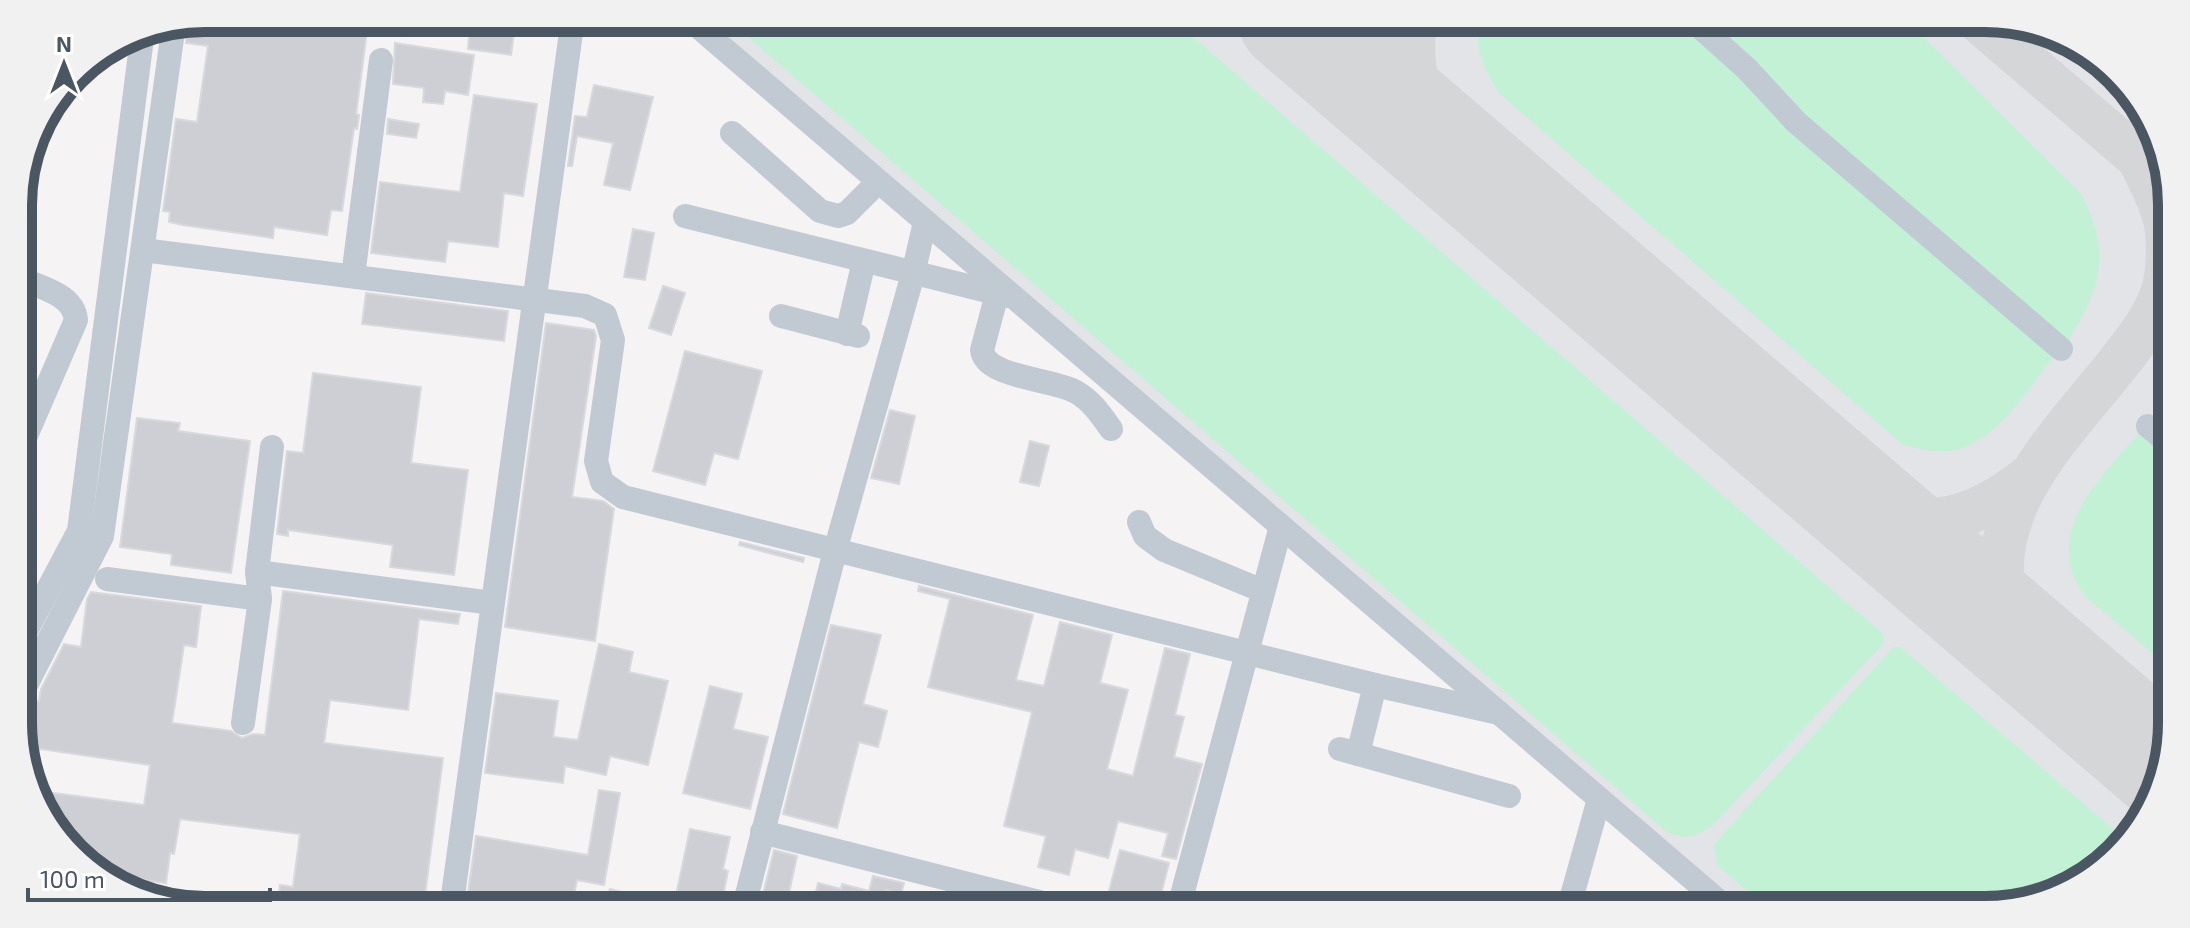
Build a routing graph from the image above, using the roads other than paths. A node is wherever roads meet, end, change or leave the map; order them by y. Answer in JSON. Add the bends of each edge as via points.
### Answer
{"nodes":[{"id":1,"x":571,"y":32,"type":"edge"},
{"id":2,"x":704,"y":32,"type":"edge"},
{"id":3,"x":1706,"y":32,"type":"edge"},
{"id":4,"x":173,"y":35,"type":"edge"},
{"id":5,"x":141,"y":44,"type":"edge"},
{"id":6,"x":381,"y":60,"type":"dead end"},
{"id":7,"x":732,"y":133,"type":"dead end"},
{"id":8,"x":878,"y":182,"type":"junction"},
{"id":9,"x":685,"y":216,"type":"dead end"},
{"id":10,"x":925,"y":222,"type":"junction"},
{"id":11,"x":143,"y":250,"type":"junction"},
{"id":12,"x":864,"y":261,"type":"junction"},
{"id":13,"x":913,"y":274,"type":"junction"},
{"id":14,"x":353,"y":276,"type":"junction"},
{"id":15,"x":32,"y":284,"type":"edge"},
{"id":16,"x":1004,"y":295,"type":"junction"},
{"id":17,"x":535,"y":299,"type":"junction"},
{"id":18,"x":781,"y":316,"type":"dead end"},
{"id":19,"x":2061,"y":349,"type":"dead end"},
{"id":20,"x":32,"y":422,"type":"edge"},
{"id":21,"x":2148,"y":426,"type":"dead end"},
{"id":22,"x":1111,"y":429,"type":"dead end"},
{"id":23,"x":2158,"y":434,"type":"edge"},
{"id":24,"x":272,"y":447,"type":"dead end"},
{"id":25,"x":1139,"y":522,"type":"dead end"},
{"id":26,"x":1281,"y":526,"type":"junction"},
{"id":27,"x":835,"y":551,"type":"junction"},
{"id":28,"x":257,"y":572,"type":"junction"},
{"id":29,"x":107,"y":579,"type":"dead end"},
{"id":30,"x":1263,"y":591,"type":"junction"},
{"id":31,"x":260,"y":599,"type":"junction"},
{"id":32,"x":492,"y":603,"type":"junction"},
{"id":33,"x":32,"y":620,"type":"edge"},
{"id":34,"x":1247,"y":653,"type":"junction"},
{"id":35,"x":32,"y":673,"type":"edge"},
{"id":36,"x":1375,"y":685,"type":"junction"},
{"id":37,"x":1499,"y":713,"type":"junction"},
{"id":38,"x":243,"y":723,"type":"dead end"},
{"id":39,"x":1509,"y":796,"type":"dead end"},
{"id":40,"x":1599,"y":799,"type":"junction"},
{"id":41,"x":762,"y":832,"type":"junction"},
{"id":42,"x":453,"y":896,"type":"edge"},
{"id":43,"x":746,"y":896,"type":"edge"},
{"id":44,"x":1016,"y":896,"type":"edge"},
{"id":45,"x":1182,"y":896,"type":"edge"},
{"id":46,"x":1572,"y":896,"type":"edge"},
{"id":47,"x":1713,"y":896,"type":"edge"}],
"edges":[{"from":1,"to":17,"type":"street"},
{"from":2,"to":8,"type":"street"},
{"from":3,"to":19,"type":"street","via":[[1796,122]]},
{"from":4,"to":11,"type":"street"},
{"from":5,"to":33,"type":"street","via":[[79,531]]},
{"from":6,"to":14,"type":"street"},
{"from":7,"to":8,"type":"street","via":[[829,215],[847,213]]},
{"from":8,"to":10,"type":"street"},
{"from":9,"to":12,"type":"street"},
{"from":10,"to":13,"type":"street"},
{"from":10,"to":16,"type":"street"},
{"from":11,"to":14,"type":"street"},
{"from":11,"to":35,"type":"street","via":[[102,536]]},
{"from":12,"to":13,"type":"street"},
{"from":12,"to":18,"type":"street","via":[[853,335]]},
{"from":13,"to":16,"type":"street"},
{"from":13,"to":27,"type":"street"},
{"from":14,"to":17,"type":"street"},
{"from":15,"to":20,"type":"street","via":[[65,298],[76,320]]},
{"from":16,"to":22,"type":"street","via":[[982,350],[987,364],[1073,390]]},
{"from":16,"to":26,"type":"street"},
{"from":17,"to":27,"type":"street","via":[[585,306],[605,315],[613,340],[596,461],[602,482],[623,497]]},
{"from":17,"to":32,"type":"street"},
{"from":21,"to":23,"type":"street"},
{"from":24,"to":28,"type":"street"},
{"from":25,"to":30,"type":"street","via":[[1145,536],[1164,550]]},
{"from":26,"to":30,"type":"street"},
{"from":26,"to":37,"type":"street"},
{"from":27,"to":34,"type":"street"},
{"from":27,"to":41,"type":"street"},
{"from":28,"to":31,"type":"street"},
{"from":28,"to":32,"type":"street"},
{"from":29,"to":31,"type":"street"},
{"from":30,"to":34,"type":"street"},
{"from":31,"to":38,"type":"street"},
{"from":32,"to":42,"type":"street"},
{"from":34,"to":36,"type":"street"},
{"from":34,"to":45,"type":"street"},
{"from":36,"to":37,"type":"street"},
{"from":36,"to":39,"type":"street","via":[[1349,752]]},
{"from":37,"to":40,"type":"street"},
{"from":40,"to":46,"type":"street"},
{"from":40,"to":47,"type":"street"},
{"from":41,"to":43,"type":"street"},
{"from":41,"to":44,"type":"street"}]}
